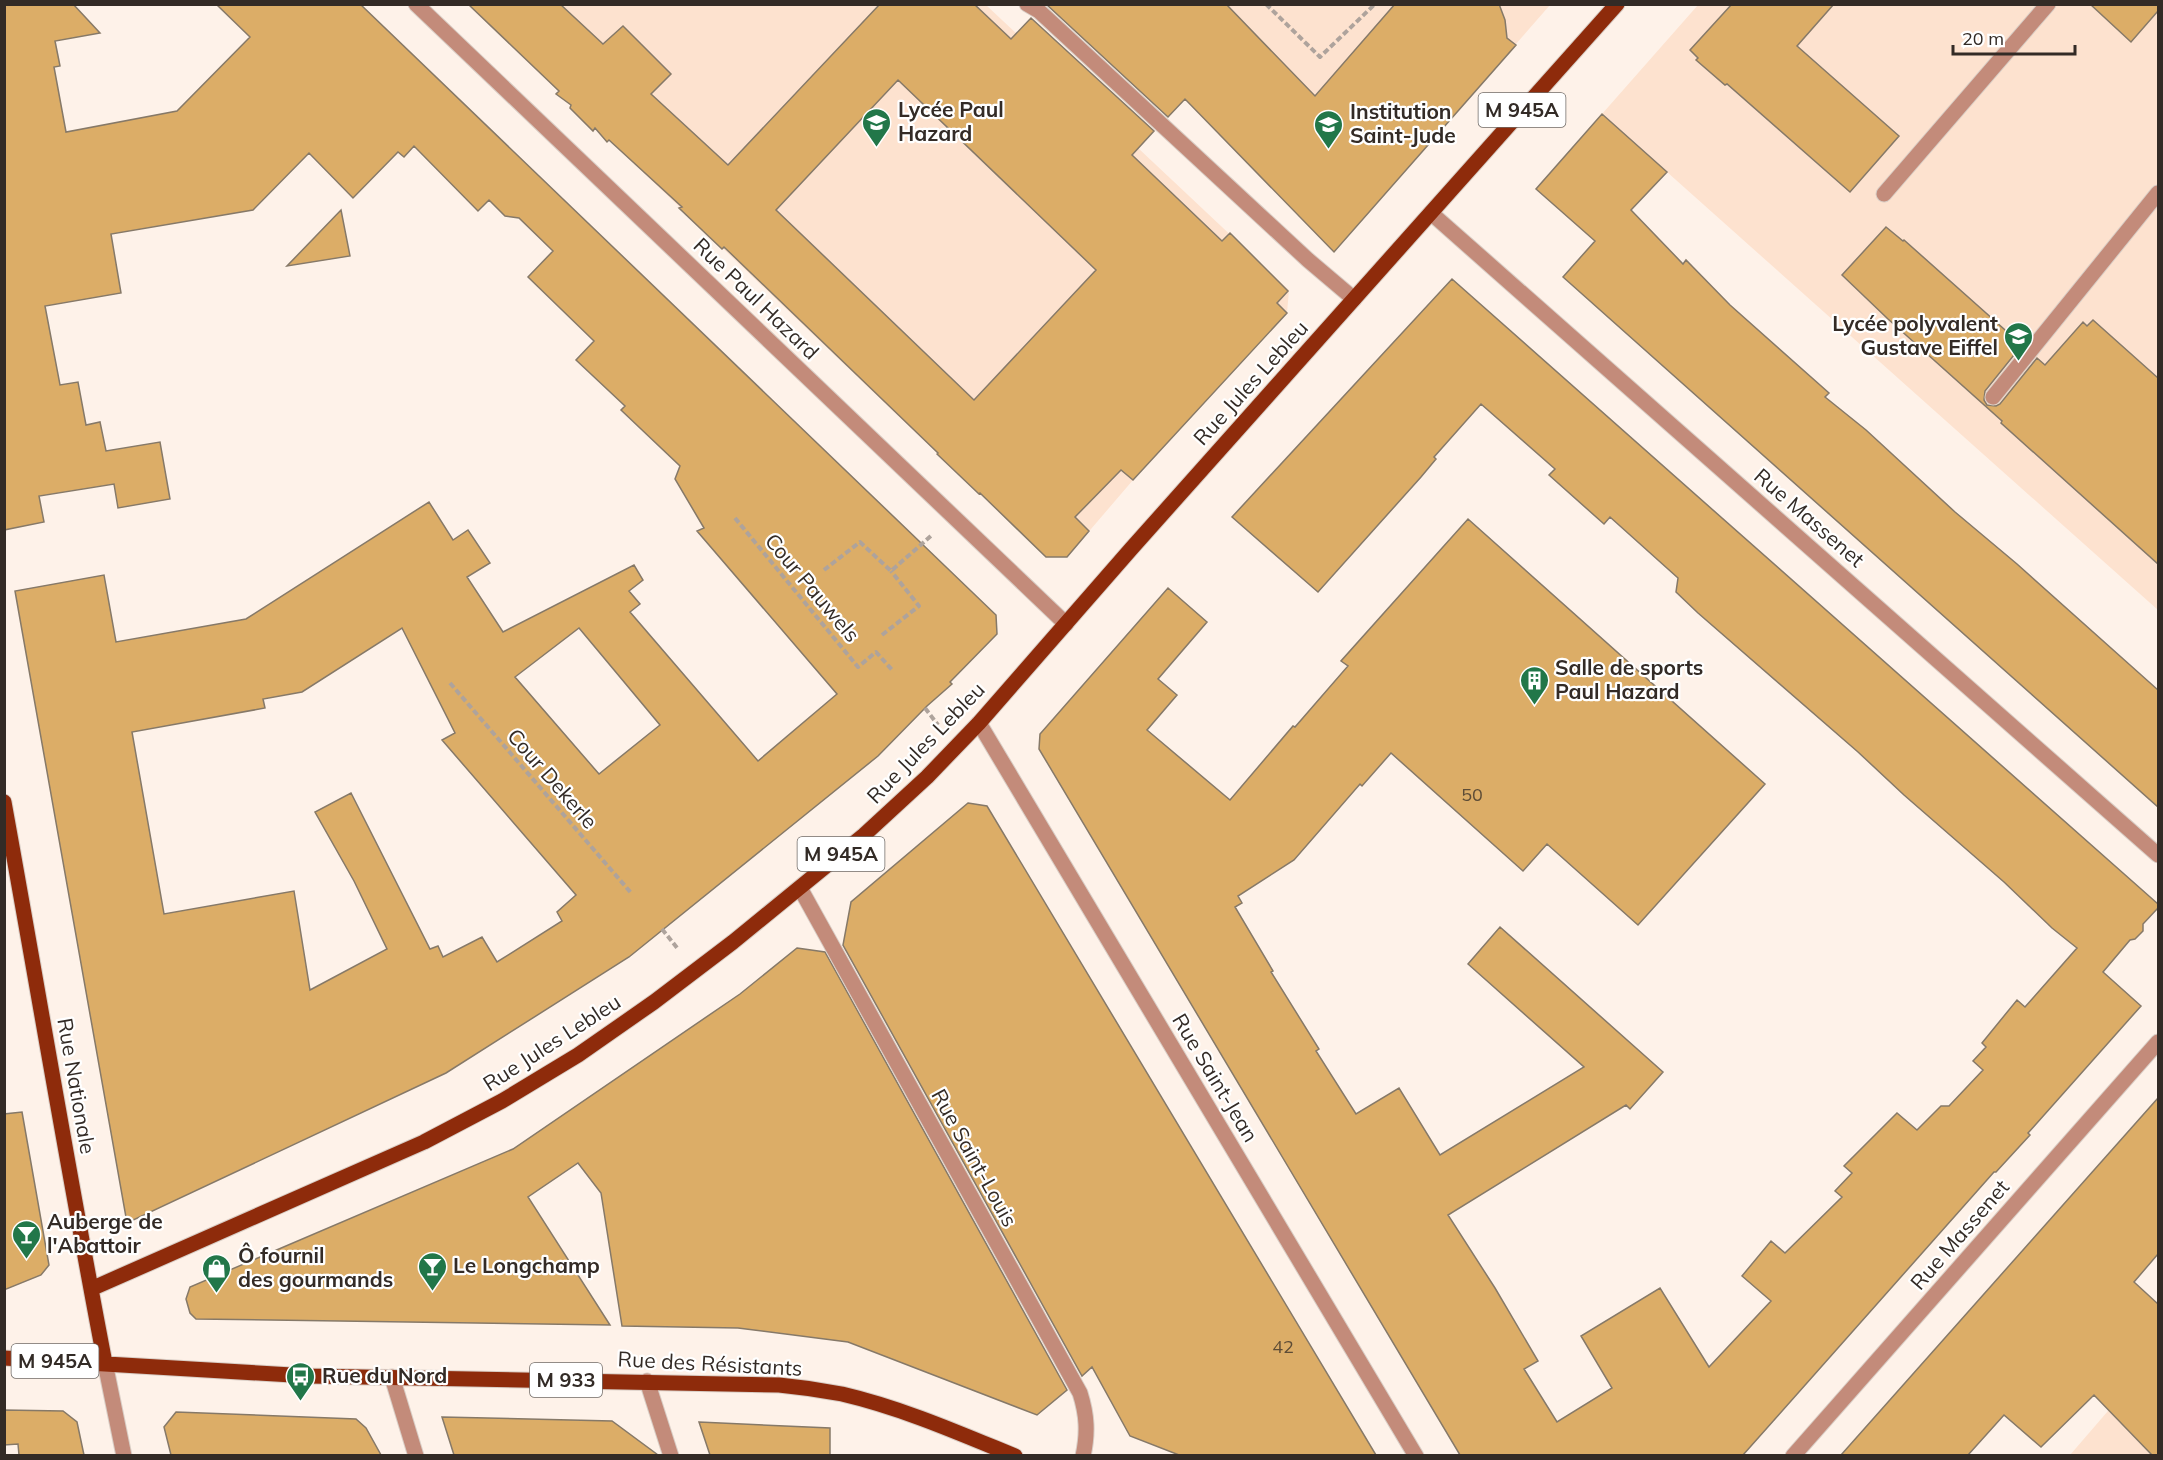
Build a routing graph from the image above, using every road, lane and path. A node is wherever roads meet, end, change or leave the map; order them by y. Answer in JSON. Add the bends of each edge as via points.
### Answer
{"nodes":[{"id":1,"x":416,"y":4,"type":"edge"},
{"id":2,"x":1027,"y":4,"type":"edge"},
{"id":3,"x":1266,"y":4,"type":"edge"},
{"id":4,"x":1375,"y":4,"type":"edge"},
{"id":5,"x":2048,"y":4,"type":"edge"},
{"id":6,"x":1614,"y":6,"type":"edge"},
{"id":7,"x":2158,"y":193,"type":"edge"},
{"id":8,"x":1884,"y":194,"type":"dead end"},
{"id":9,"x":1431,"y":213,"type":"junction"},
{"id":10,"x":1354,"y":299,"type":"junction"},
{"id":11,"x":1993,"y":397,"type":"dead end"},
{"id":12,"x":953,"y":517,"type":"junction"},
{"id":13,"x":735,"y":518,"type":"dead end"},
{"id":14,"x":824,"y":570,"type":"dead end"},
{"id":15,"x":891,"y":572,"type":"junction"},
{"id":16,"x":1066,"y":624,"type":"junction"},
{"id":17,"x":882,"y":635,"type":"dead end"},
{"id":18,"x":893,"y":671,"type":"dead end"},
{"id":19,"x":450,"y":682,"type":"dead end"},
{"id":20,"x":979,"y":723,"type":"junction"},
{"id":21,"x":5,"y":811,"type":"edge"},
{"id":22,"x":2158,"y":855,"type":"edge"},
{"id":23,"x":800,"y":888,"type":"junction"},
{"id":24,"x":632,"y":894,"type":"dead end"},
{"id":25,"x":2158,"y":1042,"type":"edge"},
{"id":26,"x":91,"y":1289,"type":"junction"},
{"id":27,"x":4,"y":1358,"type":"edge"},
{"id":28,"x":105,"y":1364,"type":"junction"},
{"id":29,"x":392,"y":1377,"type":"junction"},
{"id":30,"x":647,"y":1381,"type":"junction"},
{"id":31,"x":124,"y":1455,"type":"edge"},
{"id":32,"x":416,"y":1455,"type":"edge"},
{"id":33,"x":671,"y":1455,"type":"edge"},
{"id":34,"x":1015,"y":1455,"type":"edge"},
{"id":35,"x":1083,"y":1455,"type":"edge"},
{"id":36,"x":1416,"y":1455,"type":"edge"},
{"id":37,"x":1793,"y":1455,"type":"edge"}],
"edges":[{"from":1,"to":12,"type":"street","name":"Rue Paul Hazard"},
{"from":2,"to":10,"type":"street"},
{"from":3,"to":4,"type":"path","via":[[1320,57]]},
{"from":5,"to":8,"type":"street"},
{"from":6,"to":9,"type":"main road","name":"Rue Jules Lebleu","number":"M 945A"},
{"from":7,"to":11,"type":"street"},
{"from":9,"to":10,"type":"main road","name":"Rue Jules Lebleu","number":"M 945A"},
{"from":9,"to":22,"type":"street","name":"Rue Massenet"},
{"from":10,"to":16,"type":"main road","name":"Rue Jules Lebleu","number":"M 945A"},
{"from":12,"to":15,"type":"path"},
{"from":12,"to":16,"type":"street","name":"Rue Paul Hazard"},
{"from":13,"to":18,"type":"path","name":"Cour Pauwels","via":[[858,667],[876,652]]},
{"from":14,"to":15,"type":"path","via":[[860,542]]},
{"from":15,"to":17,"type":"path","via":[[919,606]]},
{"from":16,"to":20,"type":"main road","name":"Rue Jules Lebleu","number":"M 945A"},
{"from":19,"to":24,"type":"path","name":"Cour Dekerle"},
{"from":20,"to":23,"type":"main road","name":"Rue Jules Lebleu","number":"M 945A","via":[[897,806]]},
{"from":20,"to":36,"type":"street","name":"Rue Saint-Jean"},
{"from":21,"to":26,"type":"main road","name":"Rue Nationale"},
{"from":23,"to":26,"type":"main road","name":"Rue Jules Lebleu","number":"M 945A","via":[[646,1007],[578,1055],[502,1101],[424,1142]]},
{"from":23,"to":35,"type":"street","name":"Rue Saint-Louis","via":[[1080,1393],[1087,1433]]},
{"from":25,"to":37,"type":"street","name":"Rue Massenet"},
{"from":26,"to":28,"type":"main road","name":"Rue Nationale","number":"M 945A"},
{"from":27,"to":28,"type":"main road","number":"M 945A"},
{"from":28,"to":29,"type":"main road","name":"Rue des Résistants","number":"M 933"},
{"from":28,"to":31,"type":"street"},
{"from":29,"to":30,"type":"main road","name":"Rue des Résistants","number":"M 933"},
{"from":29,"to":32,"type":"street"},
{"from":30,"to":33,"type":"street"},
{"from":30,"to":34,"type":"main road","name":"Rue des Résistants","number":"M 933","via":[[779,1385],[841,1394],[928,1421]]}]}
